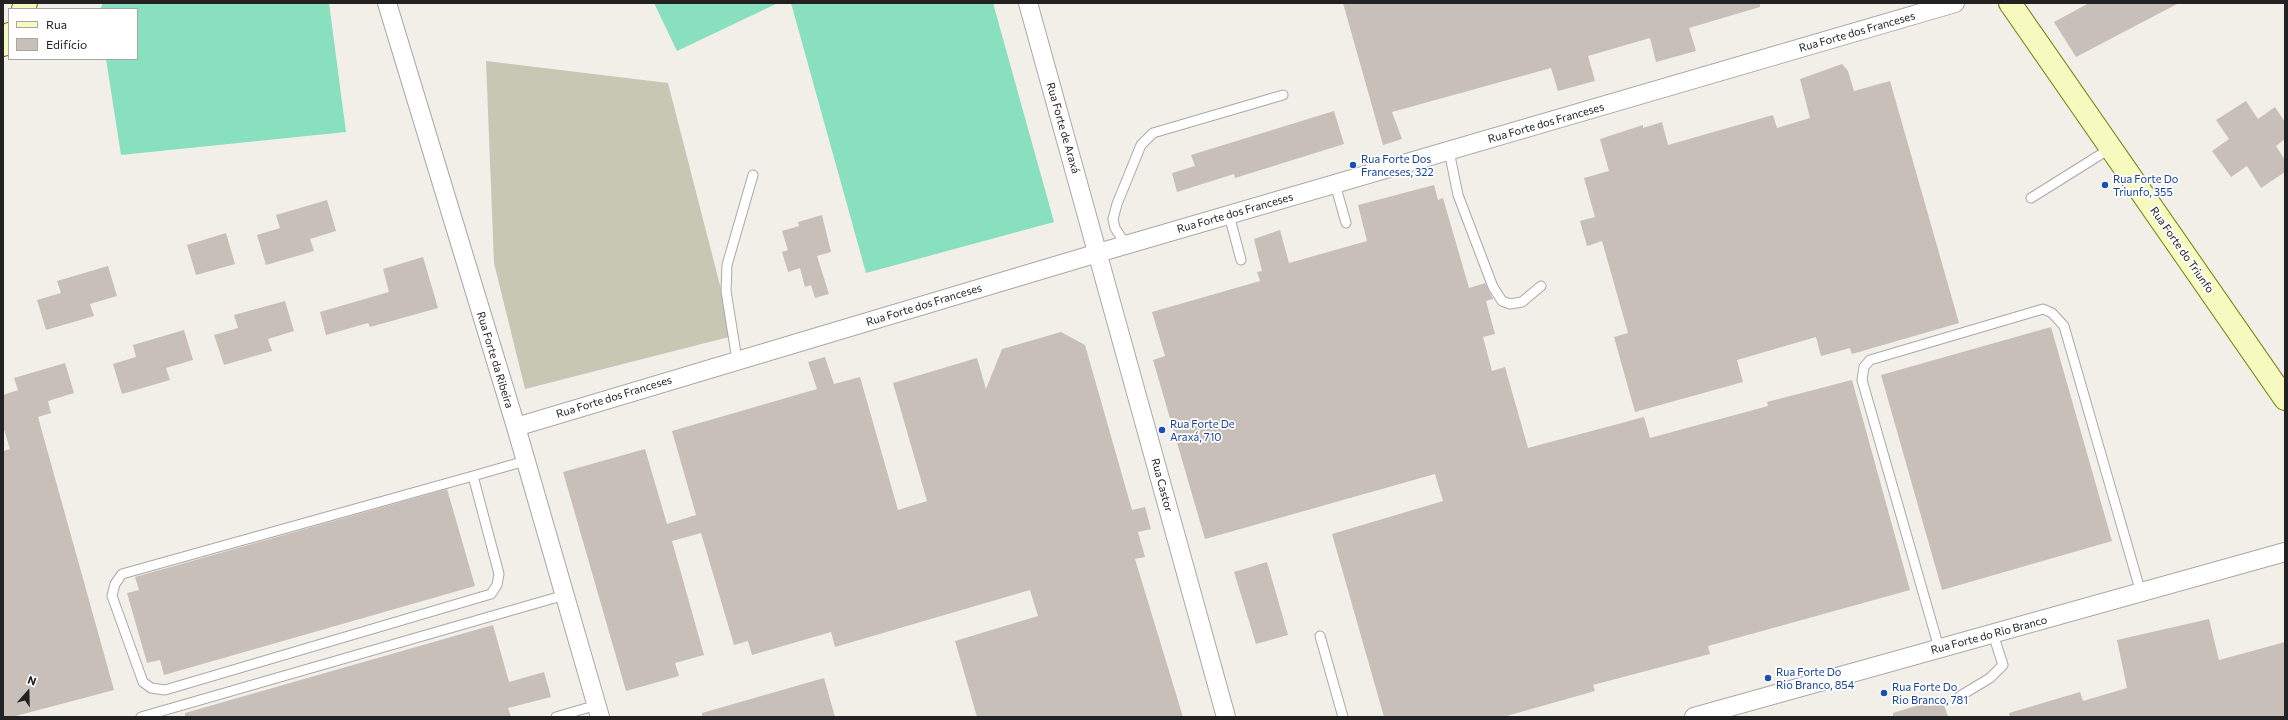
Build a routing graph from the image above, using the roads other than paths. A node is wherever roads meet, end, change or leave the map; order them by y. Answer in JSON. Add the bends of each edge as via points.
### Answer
{"nodes":[{"id":1,"x":387,"y":3,"type":"edge"},
{"id":2,"x":1028,"y":3,"type":"edge"},
{"id":3,"x":1955,"y":3,"type":"edge"},
{"id":4,"x":2010,"y":3,"type":"edge"},
{"id":5,"x":8,"y":36,"type":"edge"},
{"id":6,"x":3,"y":45,"type":"edge"},
{"id":7,"x":1283,"y":95,"type":"dead end"},
{"id":8,"x":2111,"y":148,"type":"junction"},
{"id":9,"x":1449,"y":151,"type":"junction"},
{"id":10,"x":753,"y":175,"type":"dead end"},
{"id":11,"x":1335,"y":184,"type":"junction"},
{"id":12,"x":2031,"y":198,"type":"dead end"},
{"id":13,"x":1229,"y":215,"type":"junction"},
{"id":14,"x":1346,"y":222,"type":"dead end"},
{"id":15,"x":1126,"y":245,"type":"junction"},
{"id":16,"x":1098,"y":253,"type":"junction"},
{"id":17,"x":1241,"y":260,"type":"dead end"},
{"id":18,"x":1541,"y":286,"type":"dead end"},
{"id":19,"x":737,"y":360,"type":"junction"},
{"id":20,"x":2285,"y":399,"type":"edge"},
{"id":21,"x":516,"y":427,"type":"junction"},
{"id":22,"x":526,"y":461,"type":"junction"},
{"id":23,"x":473,"y":476,"type":"junction"},
{"id":24,"x":2285,"y":552,"type":"edge"},
{"id":25,"x":2141,"y":593,"type":"junction"},
{"id":26,"x":565,"y":595,"type":"junction"},
{"id":27,"x":1993,"y":634,"type":"junction"},
{"id":28,"x":1320,"y":636,"type":"dead end"},
{"id":29,"x":1940,"y":648,"type":"junction"},
{"id":30,"x":1960,"y":696,"type":"dead end"},
{"id":31,"x":598,"y":711,"type":"edge"},
{"id":32,"x":141,"y":717,"type":"edge"},
{"id":33,"x":556,"y":717,"type":"edge"},
{"id":34,"x":1226,"y":717,"type":"edge"},
{"id":35,"x":1344,"y":717,"type":"edge"},
{"id":36,"x":1694,"y":717,"type":"edge"}],
"edges":[{"from":1,"to":21,"type":"street","name":"Rua Forte da Ribeira"},
{"from":2,"to":16,"type":"street","name":"Rua Forte de Araxá"},
{"from":3,"to":9,"type":"street","name":"Rua Forte dos Franceses"},
{"from":4,"to":8,"type":"street","name":"Rua Forte do Triunfo"},
{"from":5,"to":6,"type":"street"},
{"from":7,"to":15,"type":"lane","via":[[1153,133],[1141,145],[1113,219],[1115,228]]},
{"from":8,"to":12,"type":"lane"},
{"from":8,"to":20,"type":"street","name":"Rua Forte do Triunfo"},
{"from":9,"to":11,"type":"street","name":"Rua Forte dos Franceses"},
{"from":9,"to":18,"type":"lane","via":[[1458,195],[1493,287],[1502,301],[1510,304],[1522,302]]},
{"from":10,"to":19,"type":"lane","via":[[727,265],[726,292]]},
{"from":11,"to":13,"type":"street","name":"Rua Forte dos Franceses"},
{"from":11,"to":14,"type":"lane"},
{"from":13,"to":15,"type":"street","name":"Rua Forte dos Franceses"},
{"from":13,"to":17,"type":"lane"},
{"from":15,"to":16,"type":"street","name":"Rua Forte dos Franceses"},
{"from":16,"to":19,"type":"street","name":"Rua Forte dos Franceses"},
{"from":16,"to":34,"type":"street","name":"Rua Castor"},
{"from":19,"to":21,"type":"street","name":"Rua Forte dos Franceses"},
{"from":21,"to":22,"type":"street","name":"Rua Forte da Ribeira"},
{"from":22,"to":23,"type":"lane"},
{"from":22,"to":26,"type":"street","name":"Rua Forte da Ribeira"},
{"from":23,"to":23,"type":"lane","via":[[122,574],[115,584],[112,596],[142,682],[151,688],[165,690],[491,594],[497,585],[499,574]]},
{"from":24,"to":25,"type":"street","name":"Rua Forte do Rio Branco"},
{"from":25,"to":27,"type":"street","name":"Rua Forte do Rio Branco"},
{"from":25,"to":29,"type":"lane","via":[[2064,326],[2052,313],[2043,310],[1870,360],[1864,367],[1862,380]]},
{"from":26,"to":31,"type":"street","name":"Rua Forte da Ribeira"},
{"from":26,"to":32,"type":"lane"},
{"from":27,"to":29,"type":"street","name":"Rua Forte do Rio Branco"},
{"from":27,"to":30,"type":"lane","via":[[2003,665],[1990,678]]},
{"from":28,"to":35,"type":"lane"},
{"from":29,"to":36,"type":"street","name":"Rua Forte do Rio Branco"},
{"from":31,"to":33,"type":"lane"}]}
